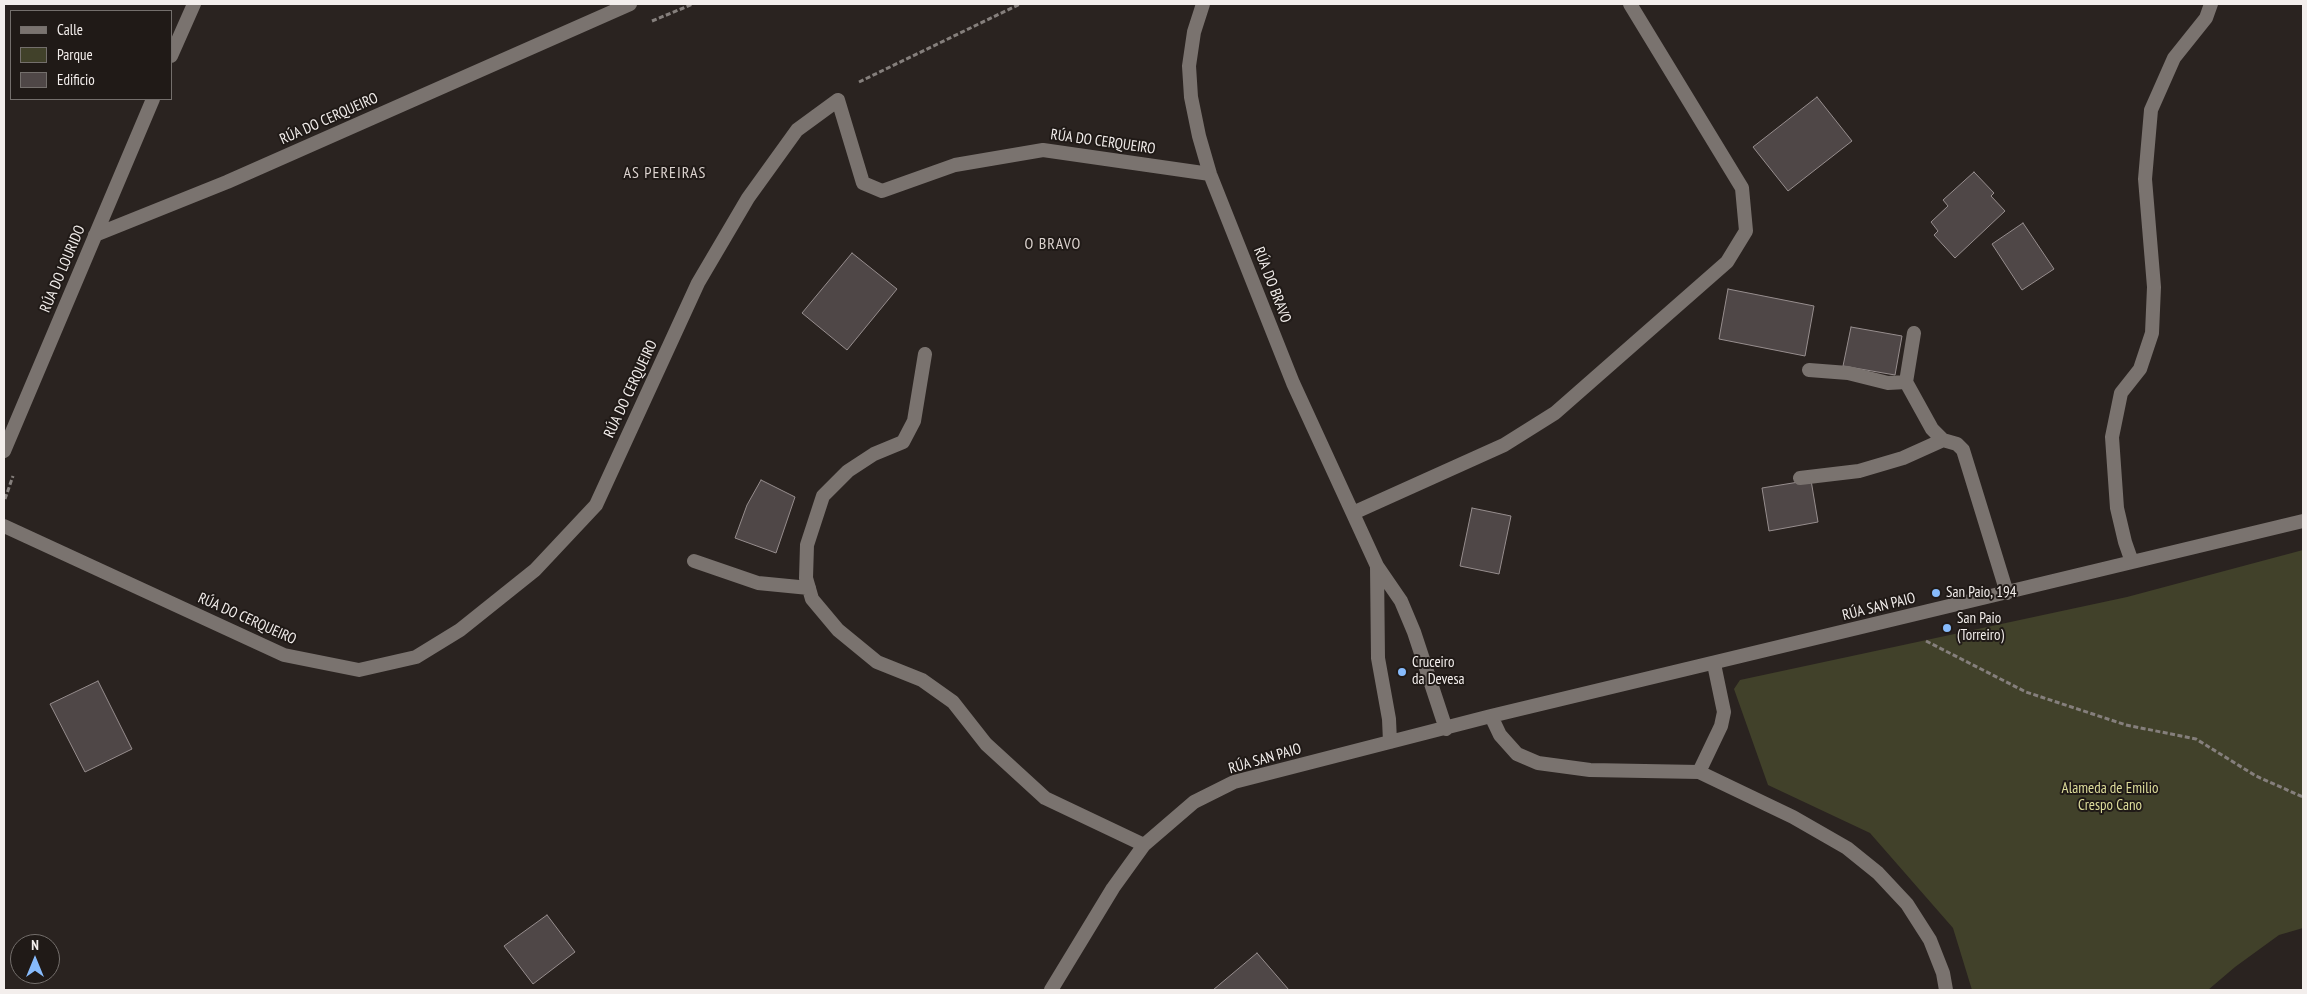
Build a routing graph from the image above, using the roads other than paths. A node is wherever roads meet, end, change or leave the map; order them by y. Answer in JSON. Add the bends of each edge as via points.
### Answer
{"nodes":[{"id":1,"x":194,"y":4,"type":"edge"},
{"id":2,"x":630,"y":4,"type":"edge"},
{"id":3,"x":1203,"y":4,"type":"edge"},
{"id":4,"x":1630,"y":4,"type":"edge"},
{"id":5,"x":2211,"y":4,"type":"edge"},
{"id":6,"x":172,"y":54,"type":"edge"},
{"id":7,"x":153,"y":100,"type":"edge"},
{"id":8,"x":1210,"y":174,"type":"junction"},
{"id":9,"x":95,"y":235,"type":"junction"},
{"id":10,"x":1914,"y":333,"type":"dead end"},
{"id":11,"x":925,"y":354,"type":"dead end"},
{"id":12,"x":1810,"y":370,"type":"dead end"},
{"id":13,"x":1906,"y":382,"type":"junction"},
{"id":14,"x":1943,"y":440,"type":"junction"},
{"id":15,"x":4,"y":451,"type":"edge"},
{"id":16,"x":1800,"y":478,"type":"dead end"},
{"id":17,"x":1353,"y":513,"type":"junction"},
{"id":18,"x":2303,"y":521,"type":"edge"},
{"id":19,"x":4,"y":526,"type":"edge"},
{"id":20,"x":694,"y":561,"type":"dead end"},
{"id":21,"x":2132,"y":562,"type":"junction"},
{"id":22,"x":1377,"y":566,"type":"junction"},
{"id":23,"x":809,"y":588,"type":"junction"},
{"id":24,"x":2007,"y":593,"type":"junction"},
{"id":25,"x":1714,"y":664,"type":"junction"},
{"id":26,"x":1491,"y":716,"type":"junction"},
{"id":27,"x":1446,"y":729,"type":"junction"},
{"id":28,"x":1390,"y":742,"type":"junction"},
{"id":29,"x":1699,"y":772,"type":"junction"},
{"id":30,"x":1144,"y":845,"type":"junction"},
{"id":31,"x":1050,"y":990,"type":"edge"},
{"id":32,"x":1946,"y":990,"type":"edge"}],
"edges":[{"from":1,"to":6,"type":"street"},
{"from":2,"to":9,"type":"street","name":"RÚA DO CERQUEIRO","via":[[236,178]]},
{"from":3,"to":8,"type":"street","name":"RÚA DO BRAVO","via":[[1194,32],[1190,82],[1199,136]]},
{"from":4,"to":17,"type":"street","via":[[1742,188],[1746,231],[1727,262],[1555,413],[1504,445]]},
{"from":5,"to":21,"type":"street","via":[[2206,18],[2174,58],[2151,110],[2145,179],[2154,287],[2152,332],[2140,369],[2121,393],[2112,437],[2117,508]]},
{"from":7,"to":9,"type":"street","name":"RÚA DO LOURIDO"},
{"from":8,"to":17,"type":"street","name":"RÚA DO BRAVO","via":[[1292,383]]},
{"from":8,"to":19,"type":"street","name":"RÚA DO CERQUEIRO","via":[[1043,150],[955,165],[882,191],[863,183],[838,100],[797,130],[748,198],[698,283],[596,505],[535,570],[460,630],[416,656],[359,670],[284,655]]},
{"from":9,"to":15,"type":"street","name":"RÚA DO LOURIDO"},
{"from":10,"to":13,"type":"street"},
{"from":11,"to":23,"type":"street","via":[[914,421],[903,442],[874,454],[848,471],[824,496],[807,545],[806,578]]},
{"from":12,"to":13,"type":"street","via":[[1848,373],[1888,383]]},
{"from":13,"to":14,"type":"street","via":[[1932,429]]},
{"from":14,"to":16,"type":"street","via":[[1903,458],[1859,471]]},
{"from":14,"to":24,"type":"street","via":[[1957,444],[1963,450]]},
{"from":17,"to":22,"type":"street","name":"RÚA DO BRAVO"},
{"from":18,"to":21,"type":"street","name":"RÚA SAN PAIO"},
{"from":20,"to":23,"type":"street","via":[[758,583]]},
{"from":21,"to":24,"type":"street","name":"RÚA SAN PAIO"},
{"from":22,"to":27,"type":"street","name":"RÚA DO BRAVO","via":[[1401,601]]},
{"from":22,"to":28,"type":"street","name":"RÚA DO BRAVO","via":[[1378,658]]},
{"from":23,"to":30,"type":"street","via":[[812,599],[838,630],[877,662],[922,680],[954,702],[986,744],[1045,798]]},
{"from":24,"to":25,"type":"street","name":"RÚA SAN PAIO"},
{"from":25,"to":26,"type":"street","name":"RÚA SAN PAIO"},
{"from":25,"to":29,"type":"street","via":[[1724,712],[1721,726]]},
{"from":26,"to":27,"type":"street","name":"RÚA SAN PAIO"},
{"from":26,"to":29,"type":"street","via":[[1500,735],[1517,754],[1538,763],[1590,770]]},
{"from":27,"to":28,"type":"street","name":"RÚA SAN PAIO"},
{"from":28,"to":30,"type":"street","name":"RÚA SAN PAIO","via":[[1234,782],[1194,802]]},
{"from":29,"to":32,"type":"street","via":[[1793,817],[1847,848],[1878,873],[1907,904],[1930,940]]},
{"from":30,"to":31,"type":"street","name":"RÚA SAN PAIO"}]}
